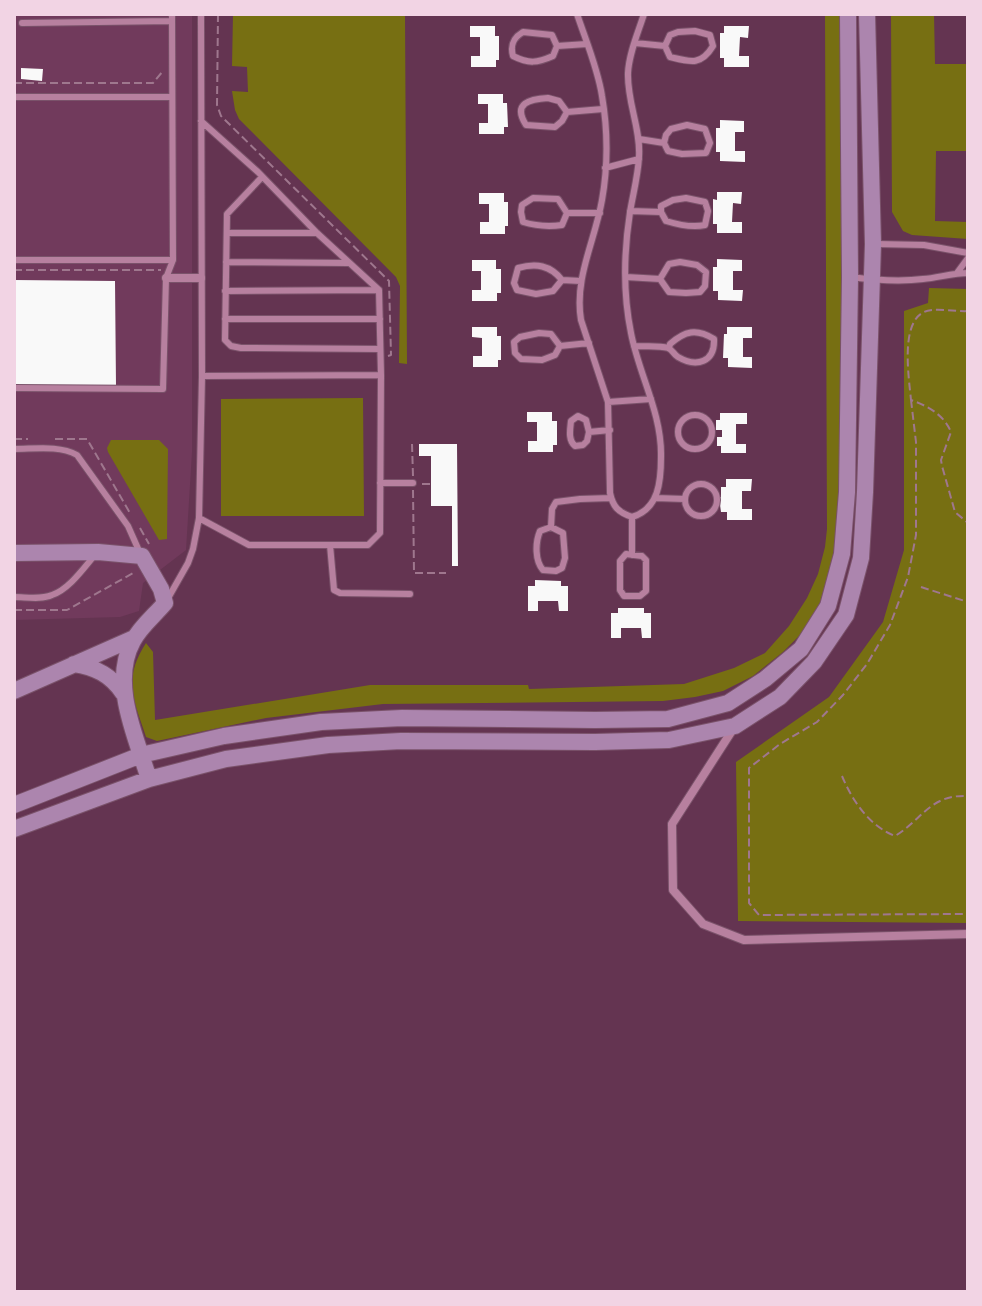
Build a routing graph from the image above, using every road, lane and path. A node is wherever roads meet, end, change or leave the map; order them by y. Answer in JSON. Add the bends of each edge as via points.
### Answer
{"nodes":[{"id":1,"x":201,"y":14,"type":"edge"},
{"id":2,"x":218,"y":14,"type":"edge"},
{"id":3,"x":577,"y":14,"type":"edge"},
{"id":4,"x":644,"y":14,"type":"edge"},
{"id":5,"x":848,"y":14,"type":"edge"},
{"id":6,"x":867,"y":14,"type":"edge"},
{"id":7,"x":152,"y":18,"type":"edge"},
{"id":8,"x":172,"y":18,"type":"edge"},
{"id":9,"x":22,"y":23,"type":"dead end"},
{"id":10,"x":635,"y":43,"type":"junction"},
{"id":11,"x":587,"y":44,"type":"junction"},
{"id":12,"x":557,"y":46,"type":"junction"},
{"id":13,"x":665,"y":46,"type":"junction"},
{"id":14,"x":163,"y":72,"type":"dead end"},
{"id":15,"x":14,"y":83,"type":"edge"},
{"id":16,"x":14,"y":97,"type":"edge"},
{"id":17,"x":172,"y":97,"type":"junction"},
{"id":18,"x":603,"y":109,"type":"junction"},
{"id":19,"x":567,"y":112,"type":"junction"},
{"id":20,"x":201,"y":121,"type":"junction"},
{"id":21,"x":639,"y":139,"type":"junction"},
{"id":22,"x":664,"y":143,"type":"junction"},
{"id":23,"x":639,"y":159,"type":"junction"},
{"id":24,"x":605,"y":168,"type":"junction"},
{"id":25,"x":262,"y":177,"type":"junction"},
{"id":26,"x":630,"y":211,"type":"junction"},
{"id":27,"x":661,"y":212,"type":"junction"},
{"id":28,"x":567,"y":213,"type":"junction"},
{"id":29,"x":600,"y":213,"type":"junction"},
{"id":30,"x":227,"y":233,"type":"junction"},
{"id":31,"x":317,"y":233,"type":"junction"},
{"id":32,"x":873,"y":244,"type":"junction"},
{"id":33,"x":968,"y":256,"type":"edge"},
{"id":34,"x":14,"y":260,"type":"edge"},
{"id":35,"x":173,"y":260,"type":"junction"},
{"id":36,"x":226,"y":262,"type":"junction"},
{"id":37,"x":348,"y":263,"type":"junction"},
{"id":38,"x":14,"y":270,"type":"edge"},
{"id":39,"x":957,"y":273,"type":"junction"},
{"id":40,"x":968,"y":273,"type":"edge"},
{"id":41,"x":168,"y":274,"type":"junction"},
{"id":42,"x":626,"y":277,"type":"junction"},
{"id":43,"x":850,"y":277,"type":"junction"},
{"id":44,"x":201,"y":278,"type":"junction"},
{"id":45,"x":660,"y":279,"type":"junction"},
{"id":46,"x":562,"y":280,"type":"junction"},
{"id":47,"x":871,"y":280,"type":"junction"},
{"id":48,"x":581,"y":281,"type":"junction"},
{"id":49,"x":379,"y":290,"type":"junction"},
{"id":50,"x":225,"y":291,"type":"junction"},
{"id":51,"x":968,"y":311,"type":"edge"},
{"id":52,"x":225,"y":319,"type":"junction"},
{"id":53,"x":380,"y":319,"type":"junction"},
{"id":54,"x":589,"y":343,"type":"junction"},
{"id":55,"x":560,"y":346,"type":"junction"},
{"id":56,"x":634,"y":346,"type":"junction"},
{"id":57,"x":669,"y":348,"type":"junction"},
{"id":58,"x":380,"y":352,"type":"junction"},
{"id":59,"x":381,"y":375,"type":"junction"},
{"id":60,"x":202,"y":376,"type":"junction"},
{"id":61,"x":14,"y":388,"type":"edge"},
{"id":62,"x":651,"y":399,"type":"junction"},
{"id":63,"x":911,"y":400,"type":"junction"},
{"id":64,"x":608,"y":402,"type":"junction"},
{"id":65,"x":610,"y":430,"type":"junction"},
{"id":66,"x":589,"y":432,"type":"junction"},
{"id":67,"x":678,"y":433,"type":"junction"},
{"id":68,"x":661,"y":435,"type":"junction"},
{"id":69,"x":412,"y":444,"type":"dead end"},
{"id":70,"x":14,"y":449,"type":"edge"},
{"id":71,"x":380,"y":483,"type":"junction"},
{"id":72,"x":413,"y":483,"type":"junction"},
{"id":73,"x":611,"y":498,"type":"junction"},
{"id":74,"x":655,"y":498,"type":"junction"},
{"id":75,"x":685,"y":499,"type":"junction"},
{"id":76,"x":632,"y":517,"type":"junction"},
{"id":77,"x":199,"y":518,"type":"junction"},
{"id":78,"x":968,"y":523,"type":"edge"},
{"id":79,"x":551,"y":527,"type":"junction"},
{"id":80,"x":330,"y":545,"type":"junction"},
{"id":81,"x":98,"y":552,"type":"junction"},
{"id":82,"x":14,"y":553,"type":"edge"},
{"id":83,"x":632,"y":555,"type":"junction"},
{"id":84,"x":144,"y":561,"type":"junction"},
{"id":85,"x":446,"y":573,"type":"dead end"},
{"id":86,"x":921,"y":587,"type":"dead end"},
{"id":87,"x":410,"y":594,"type":"dead end"},
{"id":88,"x":14,"y":597,"type":"edge"},
{"id":89,"x":968,"y":602,"type":"edge"},
{"id":90,"x":165,"y":603,"type":"junction"},
{"id":91,"x":14,"y":610,"type":"edge"},
{"id":92,"x":134,"y":638,"type":"junction"},
{"id":93,"x":74,"y":664,"type":"junction"},
{"id":94,"x":14,"y":691,"type":"edge"},
{"id":95,"x":123,"y":693,"type":"junction"},
{"id":96,"x":735,"y":726,"type":"junction"},
{"id":97,"x":141,"y":755,"type":"junction"},
{"id":98,"x":842,"y":776,"type":"dead end"},
{"id":99,"x":149,"y":779,"type":"junction"},
{"id":100,"x":968,"y":796,"type":"edge"},
{"id":101,"x":14,"y":805,"type":"edge"},
{"id":102,"x":14,"y":829,"type":"edge"},
{"id":103,"x":968,"y":914,"type":"edge"},
{"id":104,"x":968,"y":934,"type":"edge"}],
"edges":[{"from":1,"to":20,"type":"lane"},
{"from":2,"to":58,"type":"path","via":[[221,116],[389,281],[391,355]]},
{"from":3,"to":11,"type":"lane"},
{"from":4,"to":10,"type":"lane"},
{"from":5,"to":43,"type":"main road"},
{"from":6,"to":32,"type":"main road"},
{"from":7,"to":8,"type":"lane"},
{"from":7,"to":9,"type":"lane"},
{"from":8,"to":17,"type":"lane"},
{"from":10,"to":13,"type":"lane"},
{"from":10,"to":21,"type":"lane","via":[[628,74]]},
{"from":11,"to":12,"type":"lane"},
{"from":11,"to":18,"type":"lane"},
{"from":12,"to":12,"type":"lane","via":[[552,35],[523,32],[511,48],[524,62],[540,62],[553,56]]},
{"from":13,"to":13,"type":"lane","via":[[670,57],[683,60],[700,60],[713,46],[710,35],[695,31],[670,35]]},
{"from":14,"to":15,"type":"path","via":[[153,83]]},
{"from":16,"to":17,"type":"lane"},
{"from":17,"to":35,"type":"lane"},
{"from":18,"to":19,"type":"lane"},
{"from":18,"to":24,"type":"lane"},
{"from":19,"to":19,"type":"lane","via":[[559,101],[548,98],[531,99],[521,111],[526,125],[555,127]]},
{"from":20,"to":25,"type":"lane"},
{"from":20,"to":44,"type":"lane"},
{"from":21,"to":22,"type":"lane"},
{"from":21,"to":23,"type":"lane"},
{"from":22,"to":22,"type":"lane","via":[[668,151],[682,154],[706,153],[710,143],[705,129],[687,125],[671,129]]},
{"from":23,"to":24,"type":"lane"},
{"from":23,"to":26,"type":"lane"},
{"from":24,"to":29,"type":"lane"},
{"from":25,"to":30,"type":"lane","via":[[227,214]]},
{"from":25,"to":31,"type":"lane"},
{"from":26,"to":27,"type":"lane"},
{"from":26,"to":42,"type":"lane"},
{"from":27,"to":27,"type":"lane","via":[[666,221],[698,226],[705,225],[708,211],[705,202],[686,198],[661,206]]},
{"from":28,"to":28,"type":"lane","via":[[558,199],[549,198],[533,198],[521,212],[523,222],[552,227],[562,225]]},
{"from":28,"to":29,"type":"lane"},
{"from":29,"to":48,"type":"lane"},
{"from":30,"to":31,"type":"lane"},
{"from":30,"to":36,"type":"lane"},
{"from":31,"to":37,"type":"lane"},
{"from":32,"to":33,"type":"lane","via":[[924,245]]},
{"from":32,"to":47,"type":"main road"},
{"from":33,"to":39,"type":"lane"},
{"from":34,"to":35,"type":"lane"},
{"from":35,"to":41,"type":"lane"},
{"from":36,"to":37,"type":"lane"},
{"from":36,"to":50,"type":"lane"},
{"from":37,"to":49,"type":"lane"},
{"from":38,"to":41,"type":"path"},
{"from":39,"to":40,"type":"lane"},
{"from":39,"to":47,"type":"lane"},
{"from":41,"to":44,"type":"street"},
{"from":41,"to":61,"type":"lane","via":[[163,389]]},
{"from":42,"to":45,"type":"lane"},
{"from":42,"to":56,"type":"lane"},
{"from":43,"to":47,"type":"lane"},
{"from":43,"to":97,"type":"main road","via":[[842,554],[828,606],[801,649],[765,679],[728,703],[668,719],[321,722]]},
{"from":44,"to":60,"type":"lane"},
{"from":45,"to":45,"type":"lane","via":[[669,292],[700,292],[706,272],[680,262],[669,264]]},
{"from":46,"to":46,"type":"lane","via":[[544,266],[530,265],[518,268],[514,283],[517,290],[536,294],[553,291]]},
{"from":46,"to":48,"type":"lane"},
{"from":47,"to":96,"type":"main road","via":[[861,558],[846,615],[814,662],[780,697]]},
{"from":48,"to":54,"type":"lane","via":[[579,307]]},
{"from":49,"to":50,"type":"lane"},
{"from":49,"to":53,"type":"lane"},
{"from":50,"to":52,"type":"lane"},
{"from":51,"to":63,"type":"path","via":[[930,310],[913,323]]},
{"from":52,"to":53,"type":"lane"},
{"from":52,"to":58,"type":"lane","via":[[225,340],[231,346]]},
{"from":53,"to":58,"type":"lane"},
{"from":54,"to":55,"type":"lane"},
{"from":54,"to":64,"type":"lane"},
{"from":55,"to":55,"type":"lane","via":[[551,334],[514,342],[521,359],[542,360],[555,355]]},
{"from":56,"to":57,"type":"lane"},
{"from":56,"to":62,"type":"lane"},
{"from":57,"to":57,"type":"lane","via":[[692,362],[705,361],[715,350],[714,339],[692,332],[680,335]]},
{"from":58,"to":59,"type":"lane"},
{"from":59,"to":60,"type":"lane"},
{"from":59,"to":71,"type":"lane"},
{"from":60,"to":77,"type":"lane"},
{"from":62,"to":64,"type":"lane"},
{"from":62,"to":68,"type":"lane"},
{"from":63,"to":78,"type":"path","via":[[947,421],[951,432],[942,466],[955,512]]},
{"from":63,"to":103,"type":"path","via":[[916,535],[908,577],[890,625],[843,695],[817,722],[749,768],[749,903],[759,915]]},
{"from":64,"to":65,"type":"lane"},
{"from":65,"to":66,"type":"lane"},
{"from":65,"to":73,"type":"lane"},
{"from":66,"to":66,"type":"lane","via":[[587,441],[575,446],[571,421],[578,416],[586,420]]},
{"from":67,"to":67,"type":"lane","via":[[682,444],[692,449],[704,447],[712,433],[709,423],[695,415],[681,423]]},
{"from":67,"to":68,"type":"lane"},
{"from":68,"to":74,"type":"lane"},
{"from":69,"to":72,"type":"path"},
{"from":70,"to":84,"type":"lane","via":[[63,449],[81,459],[128,526]]},
{"from":71,"to":72,"type":"lane"},
{"from":71,"to":80,"type":"lane","via":[[380,533],[368,545]]},
{"from":72,"to":85,"type":"path","via":[[414,573]]},
{"from":73,"to":76,"type":"lane","via":[[620,513]]},
{"from":73,"to":79,"type":"lane","via":[[556,502]]},
{"from":74,"to":75,"type":"lane"},
{"from":74,"to":76,"type":"lane","via":[[648,509]]},
{"from":75,"to":75,"type":"lane","via":[[690,513],[700,517],[717,506],[714,490],[705,484],[694,486]]},
{"from":76,"to":83,"type":"lane"},
{"from":77,"to":80,"type":"lane","via":[[249,545]]},
{"from":77,"to":90,"type":"lane","via":[[188,563]]},
{"from":79,"to":79,"type":"lane","via":[[538,536],[537,562],[543,570],[556,571],[562,568],[565,541],[563,533]]},
{"from":80,"to":87,"type":"lane","via":[[334,590]]},
{"from":81,"to":82,"type":"main road"},
{"from":81,"to":84,"type":"main road"},
{"from":81,"to":88,"type":"lane","via":[[55,594]]},
{"from":83,"to":83,"type":"lane","via":[[620,561],[624,596],[646,591],[646,560]]},
{"from":84,"to":90,"type":"main road"},
{"from":84,"to":91,"type":"path","via":[[67,610]]},
{"from":86,"to":89,"type":"path"},
{"from":90,"to":92,"type":"main road"},
{"from":92,"to":93,"type":"main road"},
{"from":92,"to":95,"type":"main road","via":[[124,666]]},
{"from":93,"to":94,"type":"main road"},
{"from":93,"to":95,"type":"main road","via":[[101,672]]},
{"from":95,"to":97,"type":"main road"},
{"from":96,"to":99,"type":"main road","via":[[669,740],[328,745],[226,759]]},
{"from":96,"to":104,"type":"street","via":[[672,824],[673,890],[703,924],[744,940]]},
{"from":97,"to":99,"type":"main road"},
{"from":97,"to":101,"type":"main road"},
{"from":98,"to":100,"type":"path","via":[[870,819],[895,836],[930,806]]},
{"from":99,"to":102,"type":"main road"}]}
